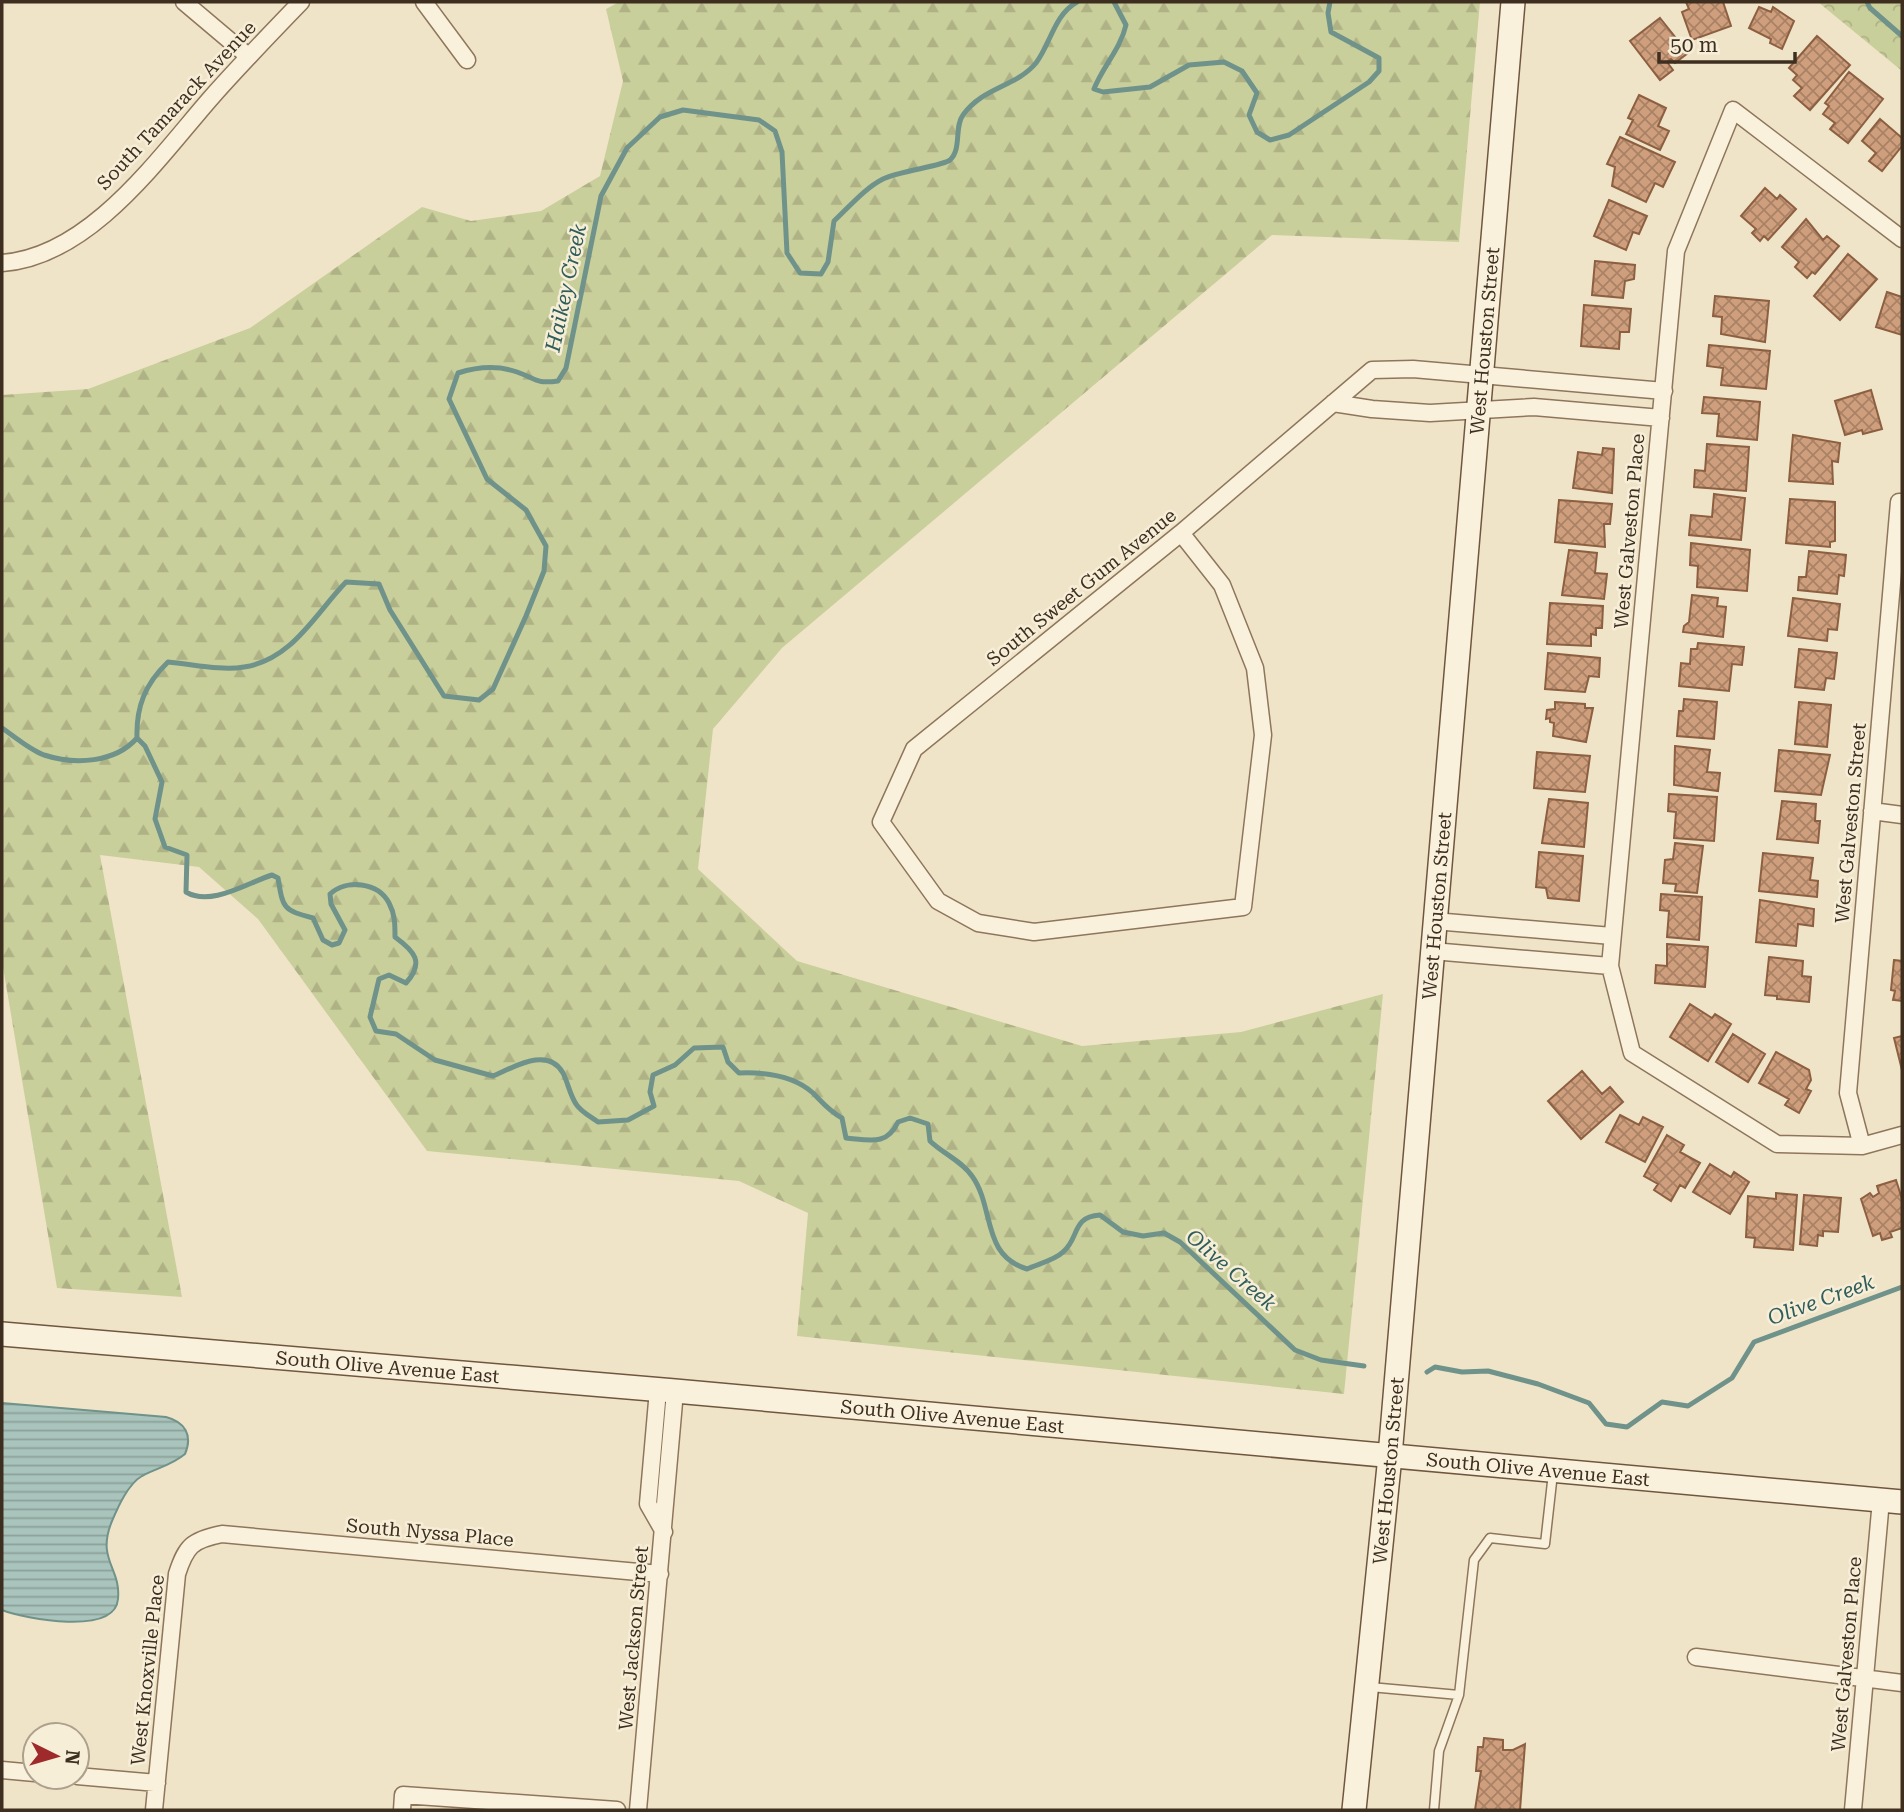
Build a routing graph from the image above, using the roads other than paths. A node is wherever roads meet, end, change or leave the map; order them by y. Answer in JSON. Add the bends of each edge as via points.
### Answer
{"nodes":[{"id":1,"x":184,"y":2,"type":"edge"},
{"id":2,"x":301,"y":2,"type":"edge"},
{"id":3,"x":424,"y":2,"type":"edge"},
{"id":4,"x":1513,"y":2,"type":"edge"},
{"id":5,"x":248,"y":56,"type":"junction"},
{"id":6,"x":467,"y":60,"type":"dead end"},
{"id":7,"x":1902,"y":239,"type":"edge"},
{"id":8,"x":2,"y":263,"type":"edge"},
{"id":9,"x":1480,"y":376,"type":"junction"},
{"id":10,"x":1664,"y":391,"type":"junction"},
{"id":11,"x":1333,"y":402,"type":"junction"},
{"id":12,"x":1478,"y":409,"type":"junction"},
{"id":13,"x":1661,"y":418,"type":"junction"},
{"id":14,"x":1901,"y":502,"type":"edge"},
{"id":15,"x":1181,"y":533,"type":"junction"},
{"id":16,"x":1872,"y":811,"type":"junction"},
{"id":17,"x":1902,"y":815,"type":"edge"},
{"id":18,"x":1434,"y":921,"type":"junction"},
{"id":19,"x":1612,"y":936,"type":"junction"},
{"id":20,"x":1432,"y":951,"type":"junction"},
{"id":21,"x":1610,"y":966,"type":"junction"},
{"id":22,"x":1902,"y":1135,"type":"edge"},
{"id":23,"x":1862,"y":1146,"type":"junction"},
{"id":24,"x":2,"y":1334,"type":"edge"},
{"id":25,"x":666,"y":1390,"type":"junction"},
{"id":26,"x":1390,"y":1455,"type":"junction"},
{"id":27,"x":1553,"y":1471,"type":"junction"},
{"id":28,"x":1892,"y":1501,"type":"edge"},
{"id":29,"x":197,"y":1542,"type":"joint"},
{"id":30,"x":660,"y":1574,"type":"junction"},
{"id":31,"x":1696,"y":1657,"type":"dead end"},
{"id":32,"x":1866,"y":1680,"type":"junction"},
{"id":33,"x":1902,"y":1683,"type":"edge"},
{"id":34,"x":1367,"y":1687,"type":"junction"},
{"id":35,"x":1459,"y":1695,"type":"junction"},
{"id":36,"x":2,"y":1770,"type":"edge"},
{"id":37,"x":21,"y":1772,"type":"edge"},
{"id":38,"x":91,"y":1777,"type":"edge"},
{"id":39,"x":157,"y":1783,"type":"junction"},
{"id":40,"x":402,"y":1803,"type":"edge"},
{"id":41,"x":154,"y":1810,"type":"edge"},
{"id":42,"x":617,"y":1810,"type":"edge"},
{"id":43,"x":638,"y":1810,"type":"edge"},
{"id":44,"x":1354,"y":1810,"type":"edge"},
{"id":45,"x":1434,"y":1810,"type":"edge"},
{"id":46,"x":1853,"y":1810,"type":"edge"}],
"edges":[{"from":1,"to":5,"type":"street"},
{"from":2,"to":5,"type":"street","name":"South Tamarack Avenue"},
{"from":3,"to":6,"type":"street"},
{"from":4,"to":9,"type":"street","name":"West Houston Street"},
{"from":5,"to":8,"type":"street","name":"South Tamarack Avenue","via":[[124,197],[65,244]]},
{"from":7,"to":10,"type":"street","name":"West Galveston Place","via":[[1733,110],[1676,251]]},
{"from":9,"to":10,"type":"street","name":"South Sweet Gum Avenue"},
{"from":9,"to":11,"type":"street","name":"South Sweet Gum Avenue","via":[[1372,370]]},
{"from":9,"to":12,"type":"street","name":"West Houston Street"},
{"from":10,"to":13,"type":"street","name":"West Galveston Place"},
{"from":11,"to":12,"type":"street","via":[[1372,410]]},
{"from":11,"to":15,"type":"street","name":"South Sweet Gum Avenue"},
{"from":12,"to":13,"type":"street","via":[[1534,407]]},
{"from":12,"to":18,"type":"street","name":"West Houston Street"},
{"from":13,"to":19,"type":"street","name":"West Galveston Place"},
{"from":14,"to":16,"type":"street","name":"West Galveston Street"},
{"from":15,"to":15,"type":"street","name":"South Sweet Gum Avenue","via":[[1222,585],[1255,668],[1263,735],[1243,907],[1034,932],[978,923],[938,901],[881,822],[914,749]]},
{"from":16,"to":17,"type":"street"},
{"from":16,"to":23,"type":"street","name":"West Galveston Street","via":[[1847,1093]]},
{"from":18,"to":19,"type":"street"},
{"from":18,"to":20,"type":"street","name":"West Houston Street"},
{"from":19,"to":21,"type":"street","name":"West Galveston Place"},
{"from":20,"to":21,"type":"street"},
{"from":20,"to":26,"type":"street","name":"West Houston Street"},
{"from":21,"to":23,"type":"street","name":"West Galveston Place","via":[[1632,1053],[1777,1144]]},
{"from":22,"to":23,"type":"street","name":"West Galveston Place"},
{"from":24,"to":25,"type":"street","name":"South Olive Avenue East"},
{"from":25,"to":26,"type":"street","name":"South Olive Avenue East"},
{"from":25,"to":30,"type":"street","name":"West Jackson Street"},
{"from":26,"to":27,"type":"street","name":"South Olive Avenue East"},
{"from":26,"to":34,"type":"street","name":"West Houston Street"},
{"from":27,"to":28,"type":"street","name":"South Olive Avenue East"},
{"from":27,"to":35,"type":"lane","via":[[1545,1544],[1490,1538],[1474,1560]]},
{"from":28,"to":32,"type":"street","name":"West Galveston Place"},
{"from":29,"to":30,"type":"street","name":"South Nyssa Place","via":[[222,1534]]},
{"from":29,"to":39,"type":"street","name":"West Knoxville Place","via":[[184,1551],[177,1574]]},
{"from":30,"to":43,"type":"street","name":"West Jackson Street"},
{"from":31,"to":32,"type":"street"},
{"from":32,"to":33,"type":"street"},
{"from":32,"to":46,"type":"street","name":"West Galveston Place"},
{"from":34,"to":35,"type":"lane"},
{"from":34,"to":44,"type":"street","name":"West Houston Street"},
{"from":35,"to":45,"type":"lane","via":[[1439,1751]]},
{"from":36,"to":37,"type":"street"},
{"from":38,"to":39,"type":"street"},
{"from":39,"to":41,"type":"street","name":"West Knoxville Place"},
{"from":40,"to":42,"type":"street"}]}
